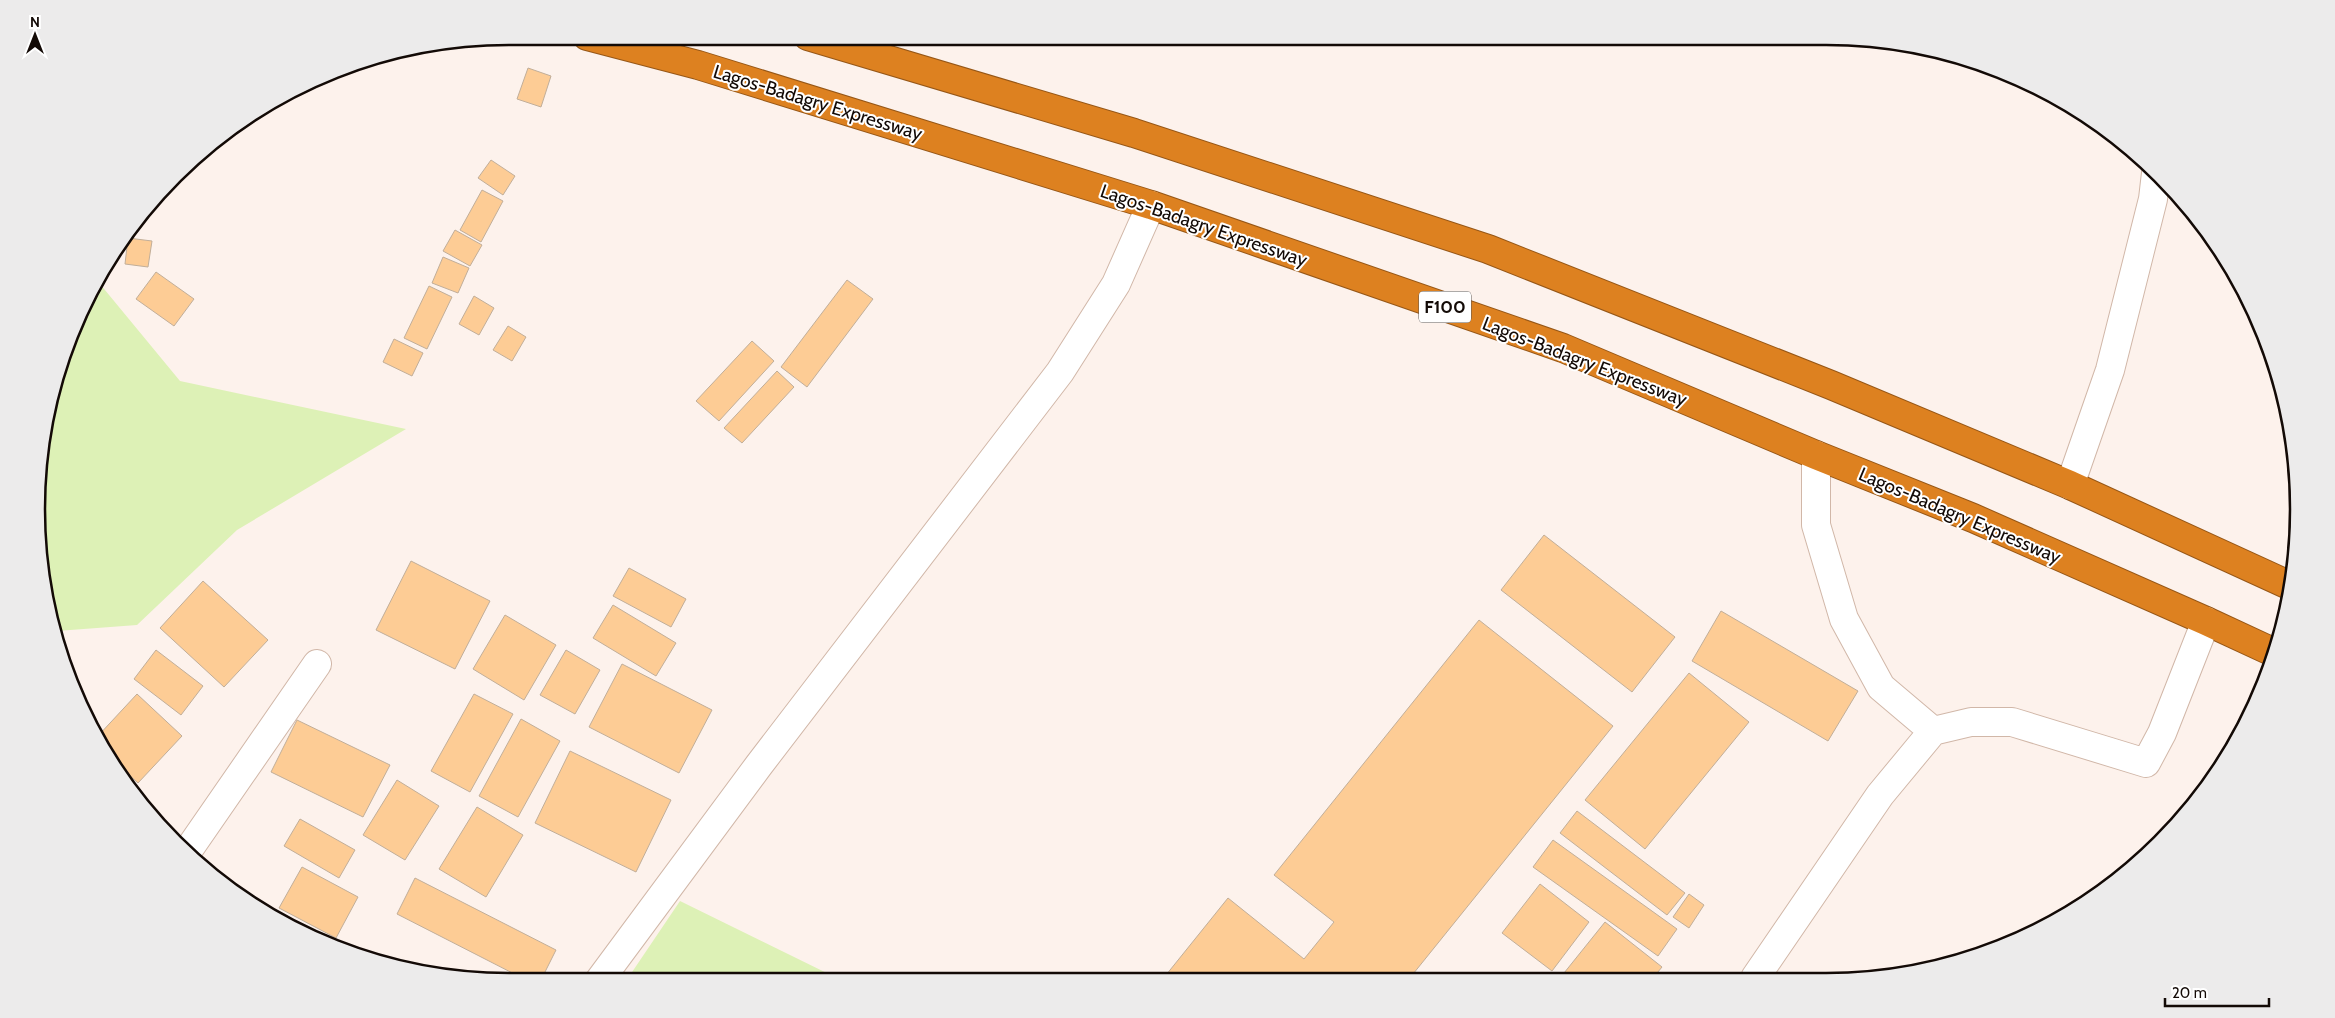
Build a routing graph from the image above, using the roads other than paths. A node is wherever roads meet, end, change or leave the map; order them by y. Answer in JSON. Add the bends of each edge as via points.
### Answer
{"nodes":[{"id":1,"x":621,"y":45,"type":"edge"},
{"id":2,"x":838,"y":45,"type":"edge"},
{"id":3,"x":2155,"y":182,"type":"edge"},
{"id":4,"x":1151,"y":206,"type":"junction"},
{"id":5,"x":1816,"y":455,"type":"junction"},
{"id":6,"x":2070,"y":485,"type":"junction"},
{"id":7,"x":2284,"y":583,"type":"edge"},
{"id":8,"x":2206,"y":620,"type":"junction"},
{"id":9,"x":2268,"y":649,"type":"edge"},
{"id":10,"x":317,"y":664,"type":"dead end"},
{"id":11,"x":1933,"y":732,"type":"junction"},
{"id":12,"x":191,"y":846,"type":"edge"},
{"id":13,"x":607,"y":973,"type":"edge"},
{"id":14,"x":1758,"y":973,"type":"edge"}],
"edges":[{"from":1,"to":4,"type":"highway","name":"Lagos-Badagry Expressway","number":"F100","via":[[698,65]]},
{"from":2,"to":6,"type":"highway","via":[[1134,133],[1488,249],[1822,381]]},
{"from":3,"to":6,"type":"street","via":[[2110,370]]},
{"from":4,"to":5,"type":"highway","name":"Lagos-Badagry Expressway","number":"F100","via":[[1563,348]]},
{"from":4,"to":13,"type":"street","via":[[1116,284],[1060,372],[782,734]]},
{"from":5,"to":8,"type":"highway","name":"Lagos-Badagry Expressway","number":"F100","via":[[1973,518]]},
{"from":5,"to":11,"type":"street","via":[[1816,525],[1844,619],[1881,687]]},
{"from":6,"to":7,"type":"highway"},
{"from":8,"to":9,"type":"highway","name":"Lagos-Badagry Expressway","number":"F100"},
{"from":8,"to":11,"type":"street","via":[[2162,733],[2146,763],[2012,722],[1971,722]]},
{"from":10,"to":12,"type":"street"},
{"from":11,"to":14,"type":"street","via":[[1880,795]]}]}
